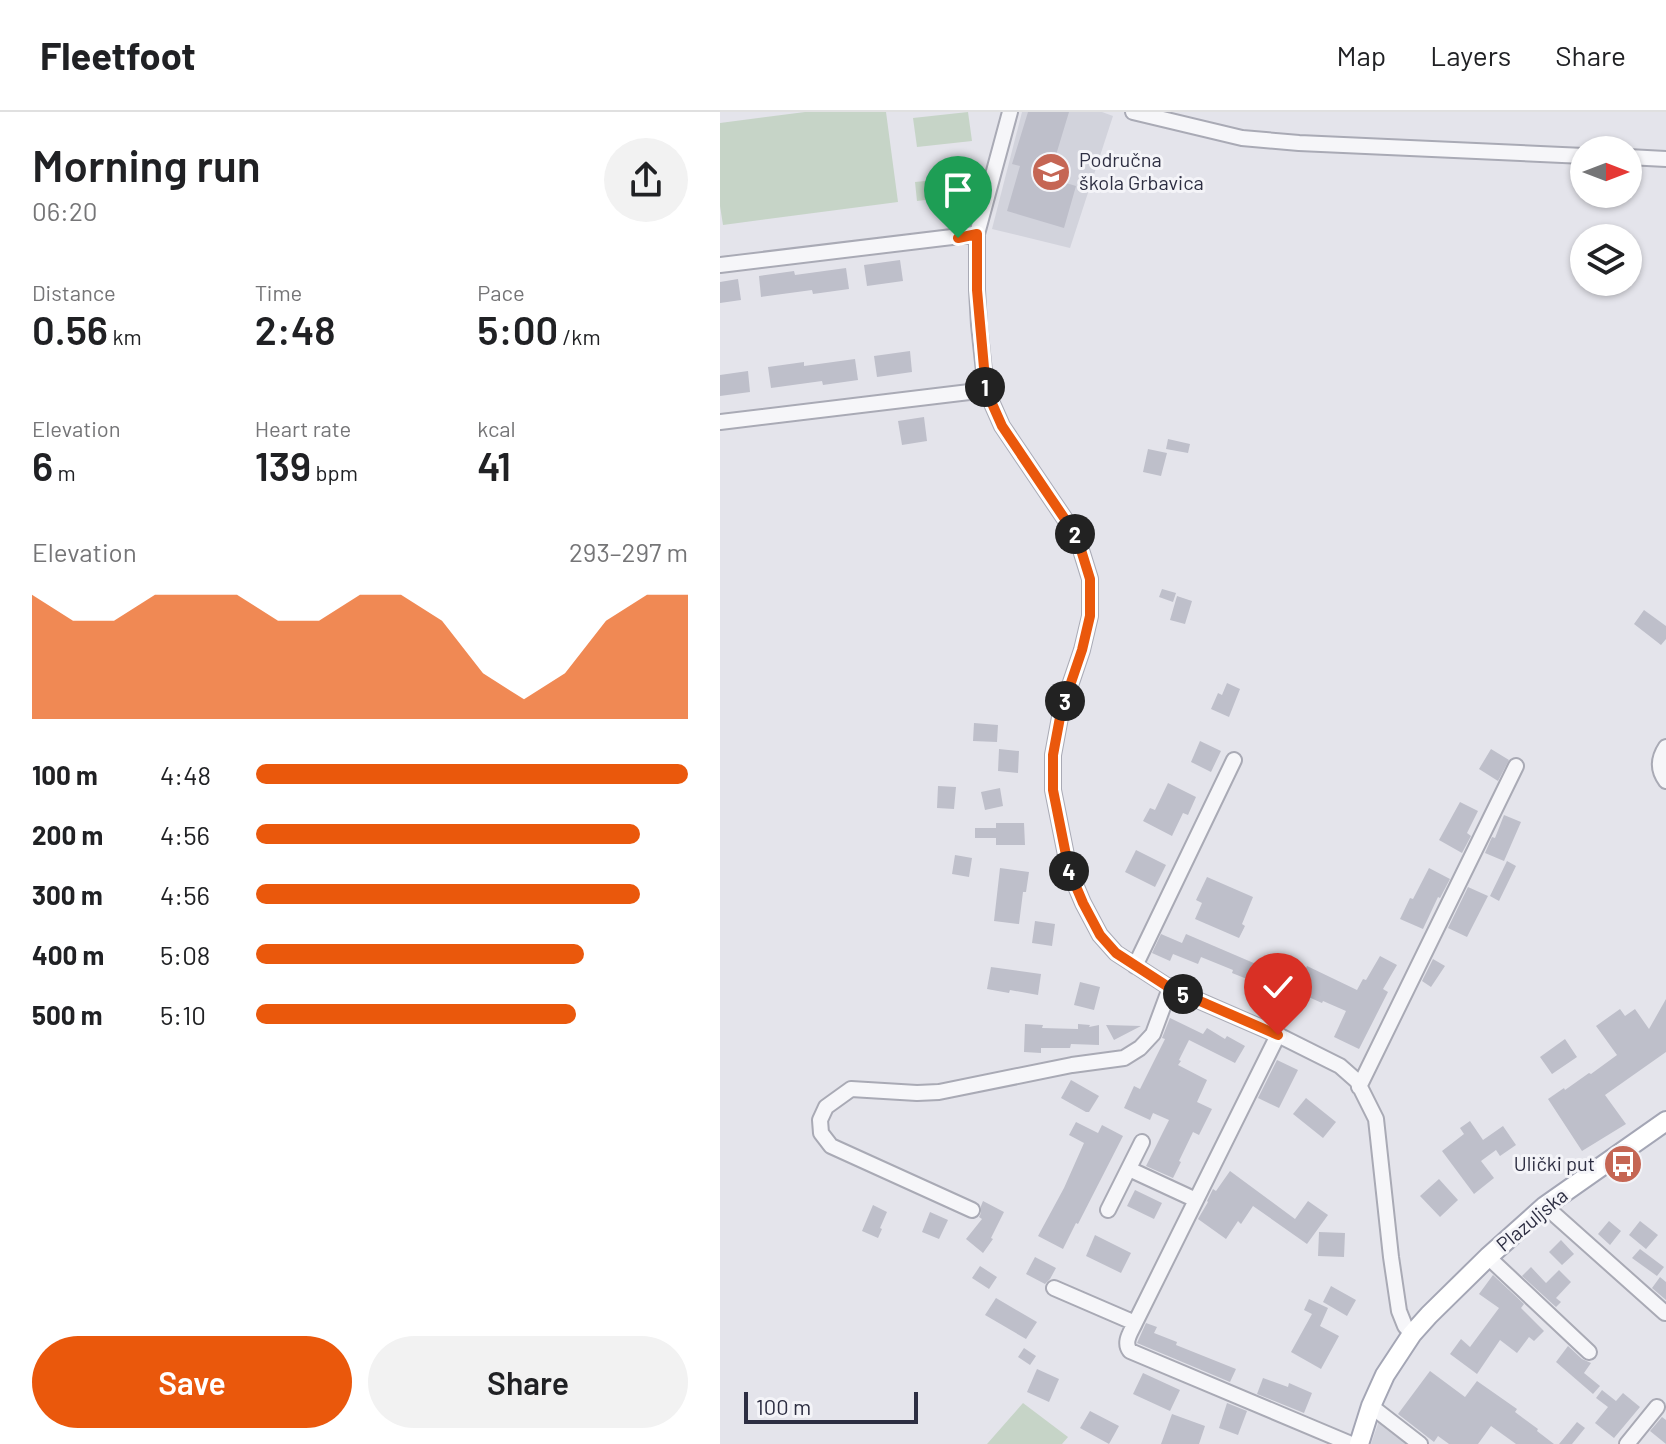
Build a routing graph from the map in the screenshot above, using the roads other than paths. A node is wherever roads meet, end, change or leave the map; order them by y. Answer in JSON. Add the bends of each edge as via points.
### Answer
{"nodes":[{"id":1,"x":1010,"y":112,"type":"edge"},
{"id":2,"x":1133,"y":112,"type":"edge"},
{"id":3,"x":1570,"y":155,"type":"edge"},
{"id":4,"x":1642,"y":158,"type":"edge"},
{"id":5,"x":1666,"y":159,"type":"edge"},
{"id":6,"x":977,"y":234,"type":"junction"},
{"id":7,"x":720,"y":265,"type":"edge"},
{"id":8,"x":986,"y":390,"type":"junction"},
{"id":9,"x":720,"y":422,"type":"edge"},
{"id":10,"x":1666,"y":747,"type":"edge"},
{"id":11,"x":1234,"y":760,"type":"dead end"},
{"id":12,"x":1516,"y":766,"type":"dead end"},
{"id":13,"x":1666,"y":781,"type":"edge"},
{"id":14,"x":1135,"y":966,"type":"junction"},
{"id":15,"x":1170,"y":988,"type":"junction"},
{"id":16,"x":1278,"y":1035,"type":"junction"},
{"id":17,"x":1359,"y":1087,"type":"junction"},
{"id":18,"x":1664,"y":1127,"type":"edge"},
{"id":19,"x":1142,"y":1142,"type":"dead end"},
{"id":20,"x":1129,"y":1169,"type":"junction"},
{"id":21,"x":1196,"y":1200,"type":"junction"},
{"id":22,"x":1545,"y":1206,"type":"junction"},
{"id":23,"x":972,"y":1210,"type":"dead end"},
{"id":24,"x":1108,"y":1210,"type":"dead end"},
{"id":25,"x":1488,"y":1257,"type":"junction"},
{"id":26,"x":1054,"y":1288,"type":"dead end"},
{"id":27,"x":1665,"y":1313,"type":"edge"},
{"id":28,"x":1135,"y":1323,"type":"junction"},
{"id":29,"x":1412,"y":1334,"type":"junction"},
{"id":30,"x":1589,"y":1352,"type":"dead end"},
{"id":31,"x":1371,"y":1406,"type":"junction"},
{"id":32,"x":1657,"y":1407,"type":"dead end"},
{"id":33,"x":1351,"y":1444,"type":"edge"},
{"id":34,"x":1359,"y":1444,"type":"edge"},
{"id":35,"x":1420,"y":1444,"type":"edge"},
{"id":36,"x":1627,"y":1444,"type":"edge"}],
"edges":[{"from":1,"to":6,"type":"street"},
{"from":2,"to":3,"type":"street","via":[[1242,138]]},
{"from":4,"to":5,"type":"street"},
{"from":6,"to":7,"type":"street"},
{"from":6,"to":8,"type":"street"},
{"from":8,"to":9,"type":"street"},
{"from":8,"to":14,"type":"street","via":[[1002,426],[1077,537],[1090,579],[1090,616],[1061,712],[1053,790],[1069,870],[1083,903],[1100,935]]},
{"from":10,"to":13,"type":"street","via":[[1659,766]]},
{"from":11,"to":14,"type":"street"},
{"from":12,"to":17,"type":"street"},
{"from":14,"to":15,"type":"street"},
{"from":15,"to":16,"type":"street"},
{"from":15,"to":23,"type":"street","via":[[1153,1034],[1124,1058],[939,1092],[851,1089],[826,1107],[821,1133],[831,1146]]},
{"from":16,"to":17,"type":"street","via":[[1340,1066]]},
{"from":16,"to":21,"type":"street"},
{"from":17,"to":29,"type":"street","via":[[1376,1119],[1399,1311]]},
{"from":18,"to":22,"type":"main road","name":"Plazuljska"},
{"from":19,"to":20,"type":"street"},
{"from":20,"to":21,"type":"street"},
{"from":20,"to":24,"type":"street"},
{"from":21,"to":28,"type":"street"},
{"from":22,"to":25,"type":"main road","name":"Plazuljska"},
{"from":22,"to":27,"type":"street"},
{"from":25,"to":29,"type":"main road","name":"Plazuljska"},
{"from":25,"to":30,"type":"street"},
{"from":26,"to":28,"type":"street"},
{"from":28,"to":33,"type":"street","via":[[1127,1342],[1130,1351]]},
{"from":29,"to":31,"type":"main road","name":"Plazuljska"},
{"from":31,"to":34,"type":"main road","name":"Plazuljska"},
{"from":31,"to":35,"type":"street"},
{"from":32,"to":36,"type":"street"}]}
